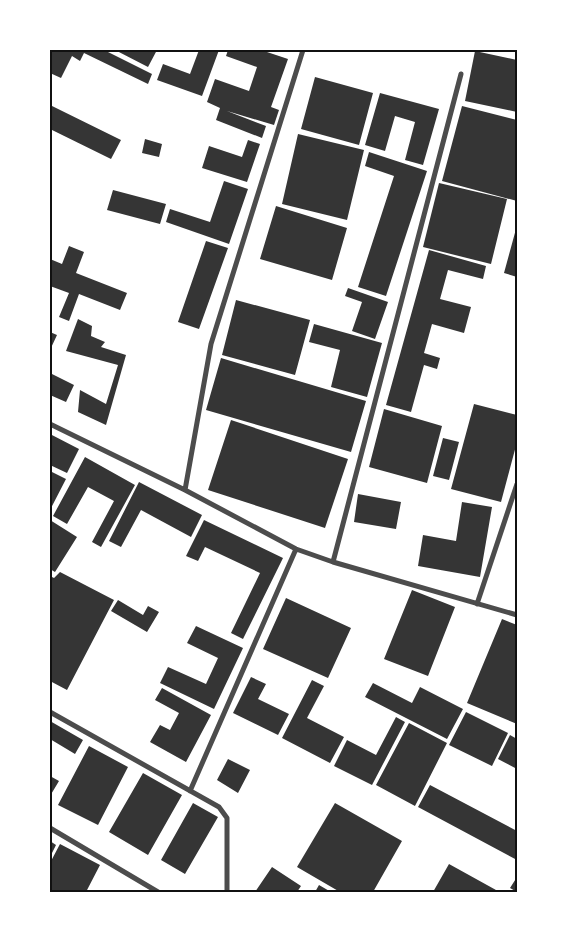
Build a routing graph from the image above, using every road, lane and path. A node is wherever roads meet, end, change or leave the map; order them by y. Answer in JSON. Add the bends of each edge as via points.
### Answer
{"nodes":[{"id":1,"x":303,"y":50,"type":"edge"},
{"id":2,"x":461,"y":74,"type":"dead end"},
{"id":3,"x":50,"y":424,"type":"edge"},
{"id":4,"x":517,"y":484,"type":"edge"},
{"id":5,"x":185,"y":490,"type":"junction"},
{"id":6,"x":296,"y":549,"type":"junction"},
{"id":7,"x":333,"y":562,"type":"junction"},
{"id":8,"x":477,"y":604,"type":"junction"},
{"id":9,"x":517,"y":615,"type":"edge"},
{"id":10,"x":50,"y":712,"type":"edge"},
{"id":11,"x":190,"y":791,"type":"junction"},
{"id":12,"x":50,"y":828,"type":"edge"},
{"id":13,"x":158,"y":892,"type":"edge"},
{"id":14,"x":227,"y":892,"type":"edge"}],
"edges":[{"from":1,"to":5,"type":"street","via":[[210,344]]},
{"from":2,"to":7,"type":"street"},
{"from":3,"to":5,"type":"street"},
{"from":4,"to":8,"type":"street"},
{"from":5,"to":6,"type":"street"},
{"from":6,"to":7,"type":"street"},
{"from":6,"to":11,"type":"street"},
{"from":7,"to":8,"type":"street"},
{"from":8,"to":9,"type":"street"},
{"from":10,"to":11,"type":"street"},
{"from":11,"to":14,"type":"street","via":[[219,807],[227,818]]},
{"from":12,"to":13,"type":"street"}]}
